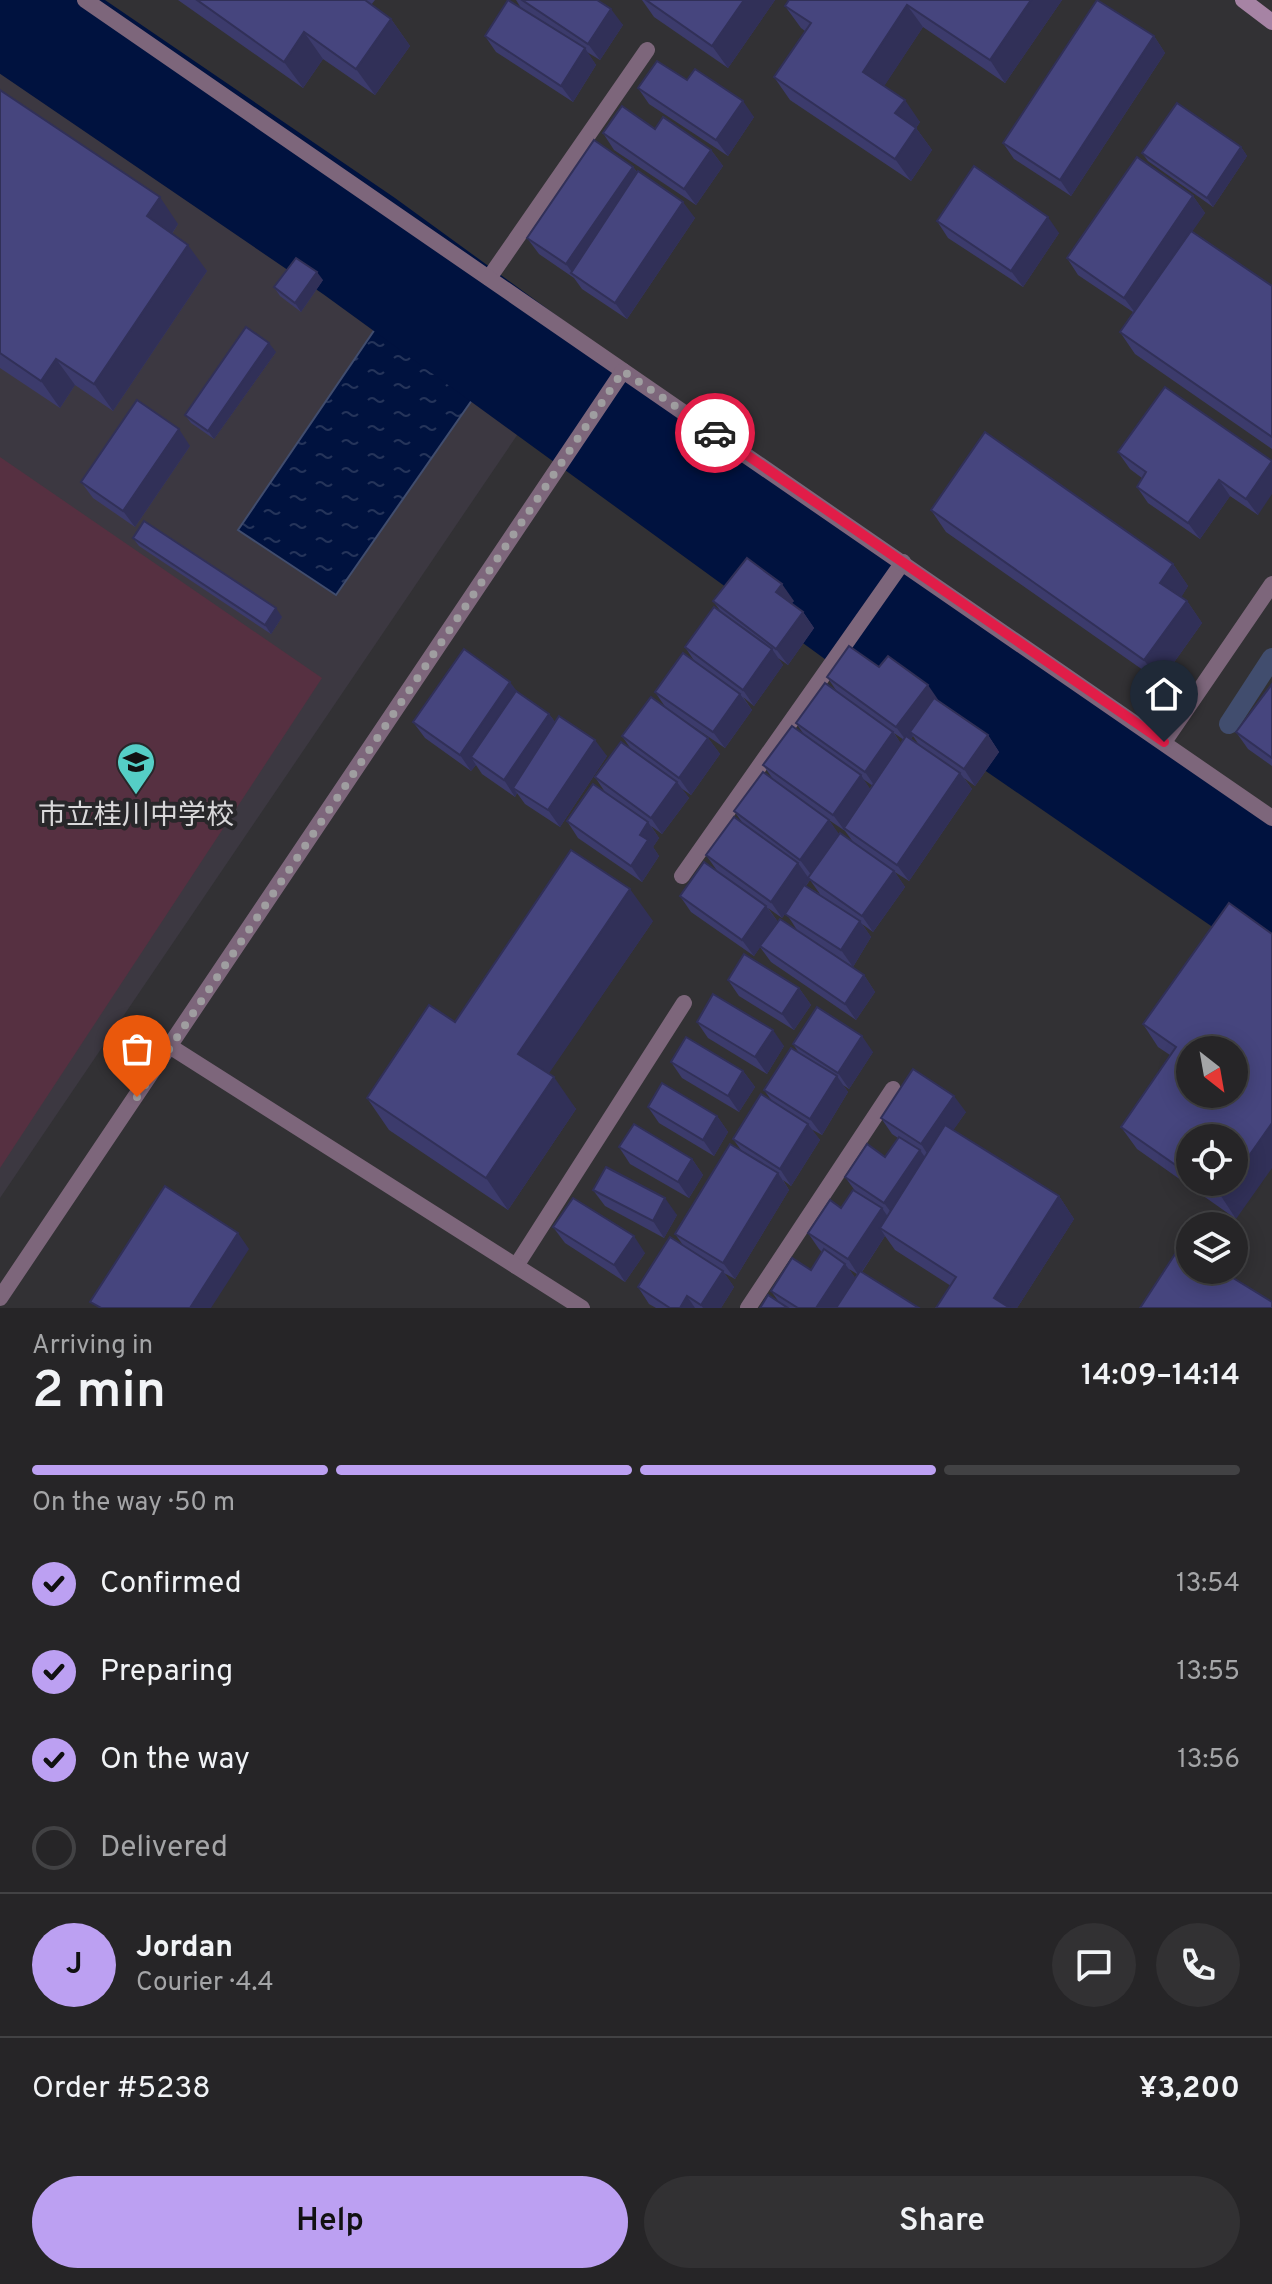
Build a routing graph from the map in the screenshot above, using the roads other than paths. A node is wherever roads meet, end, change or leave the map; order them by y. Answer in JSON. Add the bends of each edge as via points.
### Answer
{"nodes":[{"id":1,"x":85,"y":0,"type":"edge"},
{"id":2,"x":1243,"y":0,"type":"edge"},
{"id":3,"x":1272,"y":22,"type":"edge"},
{"id":4,"x":647,"y":50,"type":"dead end"},
{"id":5,"x":489,"y":278,"type":"junction"},
{"id":6,"x":623,"y":371,"type":"junction"},
{"id":7,"x":903,"y":562,"type":"junction"},
{"id":8,"x":1272,"y":584,"type":"edge"},
{"id":9,"x":1164,"y":742,"type":"junction"},
{"id":10,"x":1272,"y":818,"type":"edge"},
{"id":11,"x":682,"y":876,"type":"dead end"},
{"id":12,"x":684,"y":1003,"type":"dead end"},
{"id":13,"x":171,"y":1047,"type":"junction"},
{"id":14,"x":893,"y":1089,"type":"dead end"},
{"id":15,"x":516,"y":1266,"type":"junction"},
{"id":16,"x":0,"y":1298,"type":"edge"},
{"id":17,"x":582,"y":1308,"type":"edge"},
{"id":18,"x":748,"y":1308,"type":"edge"}],
"edges":[{"from":1,"to":5,"type":"street"},
{"from":2,"to":3,"type":"street"},
{"from":4,"to":5,"type":"street"},
{"from":5,"to":6,"type":"street"},
{"from":6,"to":7,"type":"street"},
{"from":6,"to":13,"type":"street"},
{"from":7,"to":9,"type":"street"},
{"from":7,"to":11,"type":"street"},
{"from":8,"to":9,"type":"street"},
{"from":9,"to":10,"type":"street"},
{"from":12,"to":15,"type":"street"},
{"from":13,"to":15,"type":"street"},
{"from":13,"to":16,"type":"street"},
{"from":14,"to":18,"type":"street"},
{"from":15,"to":17,"type":"street"}]}
